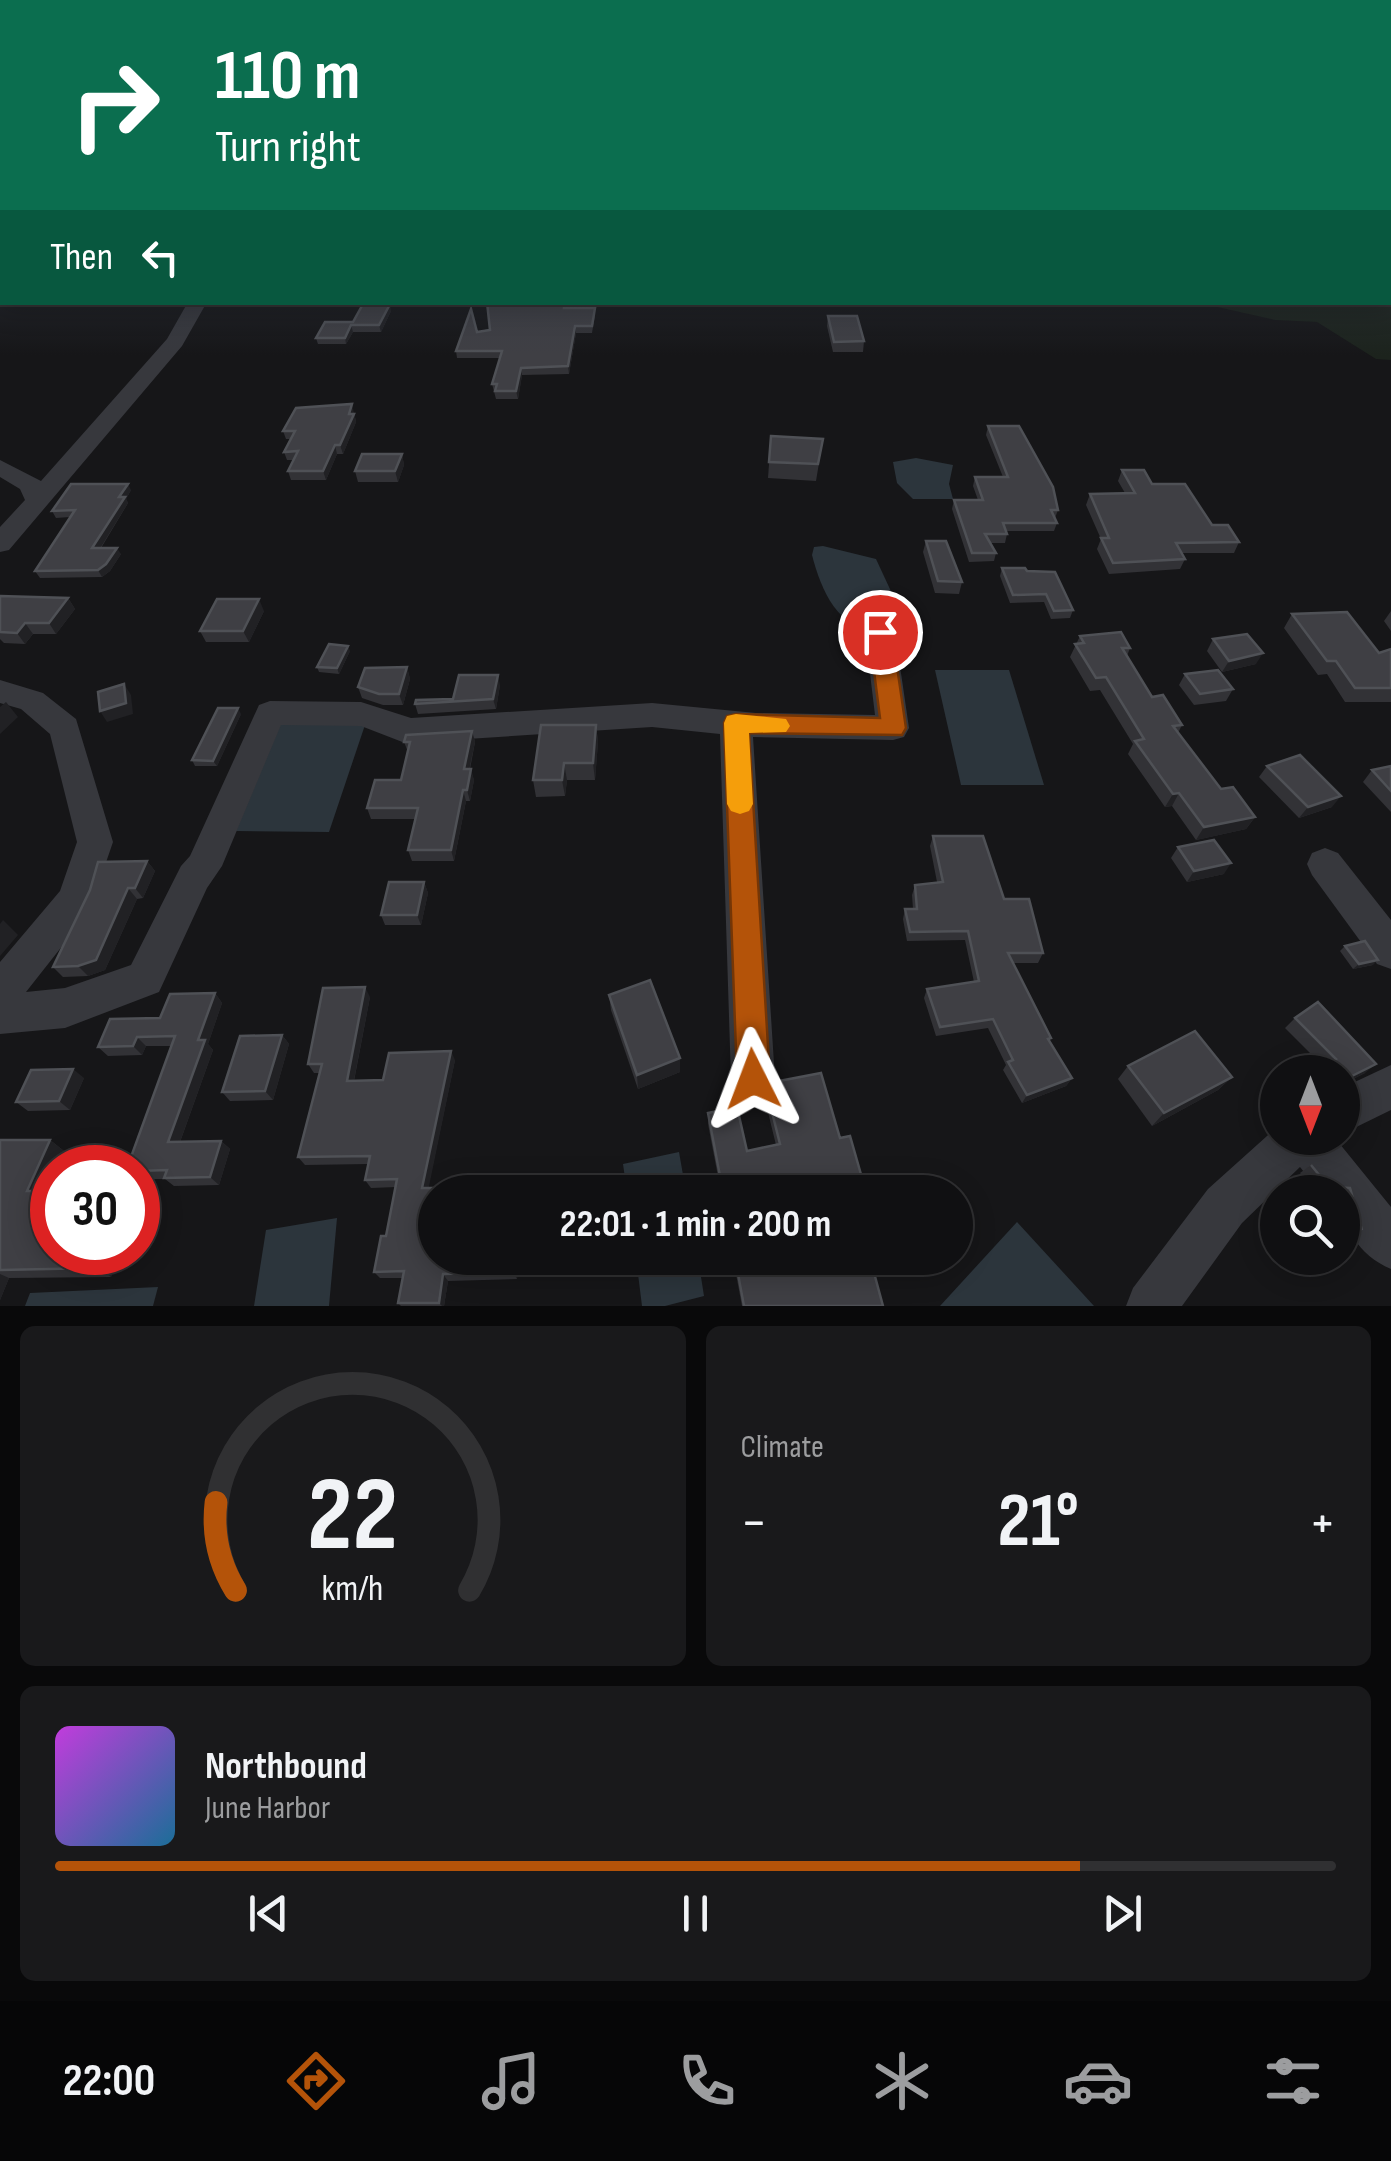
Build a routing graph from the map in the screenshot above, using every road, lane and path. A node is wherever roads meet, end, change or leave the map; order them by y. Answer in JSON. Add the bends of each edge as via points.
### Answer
{"nodes":[{"id":1,"x":196,"y":305,"type":"edge"},
{"id":2,"x":0,"y":467,"type":"edge"},
{"id":3,"x":36,"y":498,"type":"junction"},
{"id":4,"x":0,"y":544,"type":"edge"},
{"id":5,"x":880,"y":632,"type":"dead end"},
{"id":6,"x":0,"y":691,"type":"edge"},
{"id":7,"x":736,"y":723,"type":"junction"},
{"id":8,"x":1325,"y":864,"type":"dead end"},
{"id":9,"x":1391,"y":951,"type":"edge"},
{"id":10,"x":0,"y":993,"type":"edge"},
{"id":11,"x":0,"y":1014,"type":"edge"},
{"id":12,"x":753,"y":1079,"type":"dead end"},
{"id":13,"x":1391,"y":1086,"type":"edge"},
{"id":14,"x":1360,"y":1102,"type":"edge"},
{"id":15,"x":1280,"y":1155,"type":"edge"},
{"id":16,"x":1320,"y":1155,"type":"edge"},
{"id":17,"x":1391,"y":1244,"type":"edge"},
{"id":18,"x":1151,"y":1306,"type":"edge"}],
"edges":[{"from":1,"to":3,"type":"street","via":[[175,342]]},
{"from":2,"to":3,"type":"street","via":[[32,485]]},
{"from":3,"to":4,"type":"street"},
{"from":5,"to":7,"type":"street","via":[[893,728]]},
{"from":6,"to":10,"type":"street","via":[[32,702],[65,728],[95,842],[76,900]]},
{"from":7,"to":11,"type":"street","via":[[652,715],[404,731],[395,720],[363,714],[270,713],[146,979],[66,1008]]},
{"from":7,"to":12,"type":"street"},
{"from":8,"to":9,"type":"street"},
{"from":13,"to":14,"type":"street"},
{"from":15,"to":18,"type":"street","via":[[1225,1206]]},
{"from":16,"to":17,"type":"street"}]}
